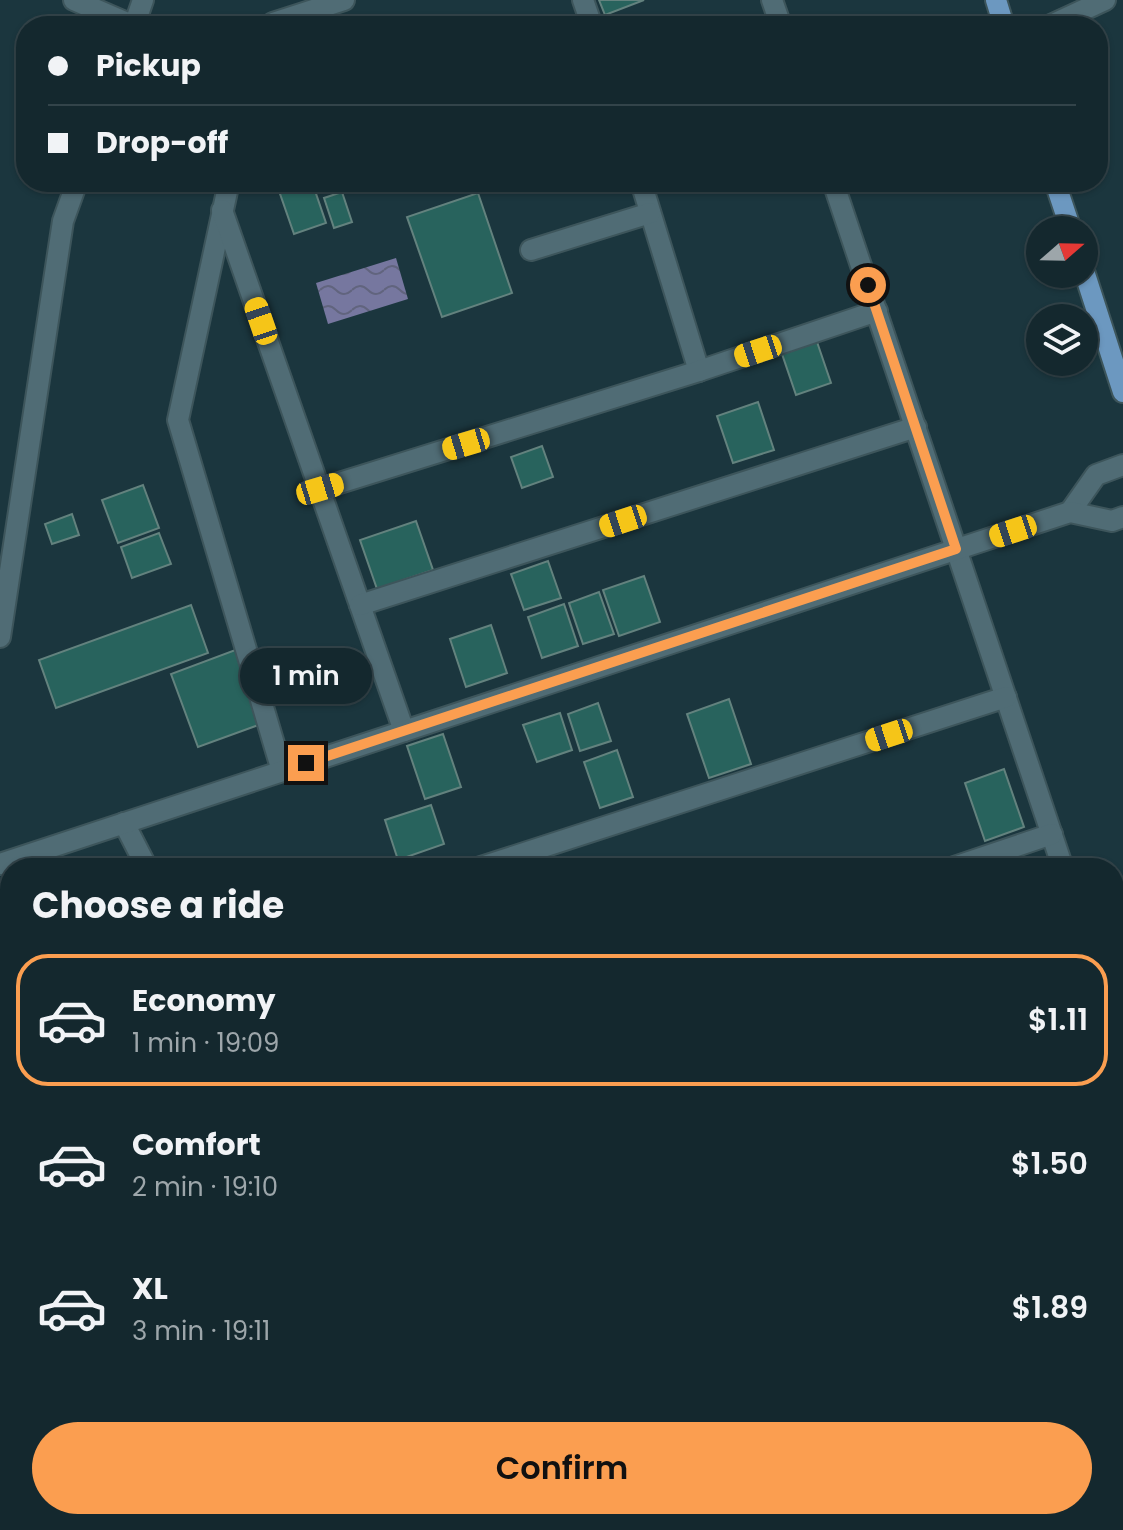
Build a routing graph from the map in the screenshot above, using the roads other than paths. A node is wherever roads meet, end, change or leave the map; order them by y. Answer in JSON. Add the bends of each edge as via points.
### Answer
{"nodes":[{"id":1,"x":74,"y":0,"type":"edge"},
{"id":2,"x":344,"y":0,"type":"edge"},
{"id":3,"x":1105,"y":0,"type":"edge"},
{"id":4,"x":111,"y":16,"type":"edge"},
{"id":5,"x":297,"y":16,"type":"edge"},
{"id":6,"x":1071,"y":16,"type":"edge"},
{"id":7,"x":73,"y":192,"type":"edge"},
{"id":8,"x":230,"y":192,"type":"edge"},
{"id":9,"x":644,"y":192,"type":"edge"},
{"id":10,"x":836,"y":192,"type":"edge"},
{"id":11,"x":1058,"y":192,"type":"edge"},
{"id":12,"x":221,"y":209,"type":"junction"},
{"id":13,"x":650,"y":213,"type":"junction"},
{"id":14,"x":1066,"y":216,"type":"edge"},
{"id":15,"x":531,"y":250,"type":"dead end"},
{"id":16,"x":1089,"y":288,"type":"edge"},
{"id":17,"x":877,"y":311,"type":"junction"},
{"id":18,"x":699,"y":371,"type":"junction"},
{"id":19,"x":1123,"y":392,"type":"edge"},
{"id":20,"x":916,"y":427,"type":"junction"},
{"id":21,"x":1123,"y":465,"type":"edge"},
{"id":22,"x":320,"y":489,"type":"junction"},
{"id":23,"x":1070,"y":512,"type":"junction"},
{"id":24,"x":1123,"y":517,"type":"edge"},
{"id":25,"x":956,"y":549,"type":"junction"},
{"id":26,"x":360,"y":605,"type":"junction"},
{"id":27,"x":0,"y":637,"type":"edge"},
{"id":28,"x":1006,"y":697,"type":"junction"},
{"id":29,"x":404,"y":731,"type":"junction"},
{"id":30,"x":282,"y":771,"type":"junction"},
{"id":31,"x":124,"y":823,"type":"junction"},
{"id":32,"x":1052,"y":834,"type":"junction"},
{"id":33,"x":18,"y":858,"type":"edge"},
{"id":34,"x":142,"y":858,"type":"edge"},
{"id":35,"x":509,"y":858,"type":"edge"},
{"id":36,"x":981,"y":858,"type":"edge"},
{"id":37,"x":1060,"y":858,"type":"edge"}],
"edges":[{"from":1,"to":4,"type":"street"},
{"from":2,"to":5,"type":"street"},
{"from":3,"to":6,"type":"street"},
{"from":7,"to":27,"type":"street","via":[[63,221]]},
{"from":8,"to":12,"type":"street"},
{"from":9,"to":13,"type":"street"},
{"from":10,"to":17,"type":"street"},
{"from":11,"to":14,"type":"main road"},
{"from":12,"to":22,"type":"street"},
{"from":12,"to":30,"type":"street","via":[[178,420]]},
{"from":13,"to":15,"type":"street"},
{"from":13,"to":18,"type":"street"},
{"from":16,"to":19,"type":"main road"},
{"from":17,"to":18,"type":"street"},
{"from":17,"to":20,"type":"street"},
{"from":18,"to":22,"type":"street"},
{"from":20,"to":25,"type":"street"},
{"from":20,"to":26,"type":"street"},
{"from":21,"to":23,"type":"street","via":[[1096,475]]},
{"from":22,"to":26,"type":"street"},
{"from":23,"to":24,"type":"street","via":[[1112,521]]},
{"from":23,"to":25,"type":"street"},
{"from":25,"to":28,"type":"street"},
{"from":25,"to":29,"type":"street"},
{"from":26,"to":29,"type":"street"},
{"from":28,"to":32,"type":"street"},
{"from":28,"to":35,"type":"street"},
{"from":29,"to":30,"type":"street"},
{"from":30,"to":31,"type":"street"},
{"from":31,"to":33,"type":"street"},
{"from":31,"to":34,"type":"street"},
{"from":32,"to":36,"type":"street"},
{"from":32,"to":37,"type":"street"}]}
